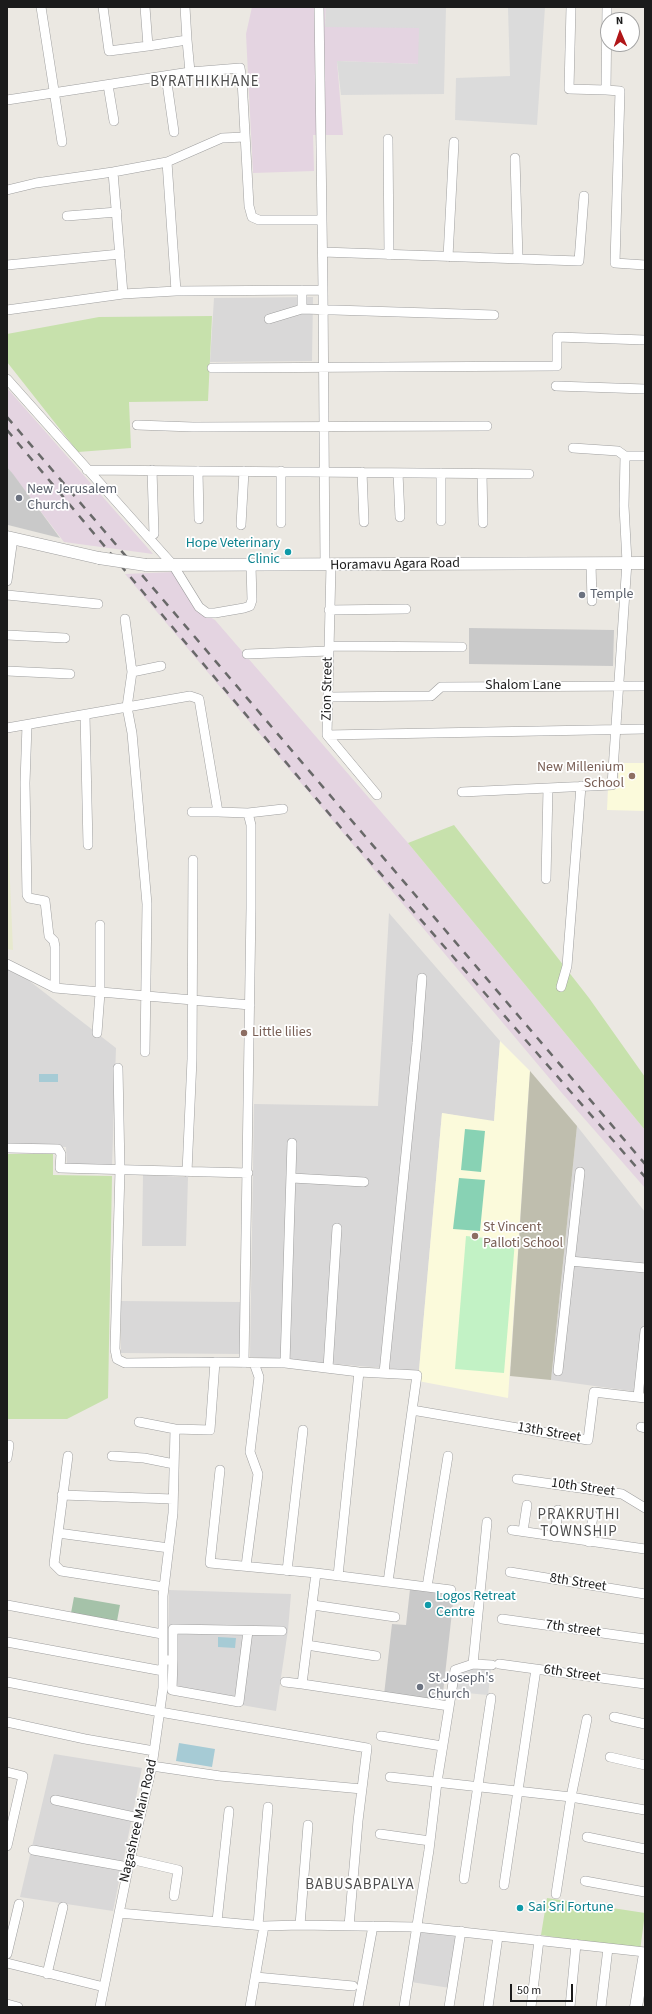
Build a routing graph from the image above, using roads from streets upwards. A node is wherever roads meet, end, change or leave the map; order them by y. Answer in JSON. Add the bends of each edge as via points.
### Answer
{"nodes":[{"id":1,"x":41,"y":7,"type":"edge"},
{"id":2,"x":104,"y":7,"type":"edge"},
{"id":3,"x":145,"y":7,"type":"edge"},
{"id":4,"x":185,"y":7,"type":"edge"},
{"id":5,"x":319,"y":7,"type":"edge"},
{"id":6,"x":571,"y":7,"type":"edge"},
{"id":7,"x":607,"y":7,"type":"edge"},
{"id":8,"x":187,"y":40,"type":"junction"},
{"id":9,"x":148,"y":46,"type":"junction"},
{"id":10,"x":190,"y":72,"type":"junction"},
{"id":11,"x":166,"y":76,"type":"junction"},
{"id":12,"x":108,"y":85,"type":"junction"},
{"id":13,"x":606,"y":90,"type":"junction"},
{"id":14,"x":55,"y":92,"type":"junction"},
{"id":15,"x":7,"y":100,"type":"edge"},
{"id":16,"x":114,"y":121,"type":"dead end"},
{"id":17,"x":174,"y":132,"type":"dead end"},
{"id":18,"x":245,"y":137,"type":"junction"},
{"id":19,"x":388,"y":139,"type":"dead end"},
{"id":20,"x":62,"y":142,"type":"dead end"},
{"id":21,"x":454,"y":142,"type":"dead end"},
{"id":22,"x":515,"y":158,"type":"dead end"},
{"id":23,"x":167,"y":162,"type":"junction"},
{"id":24,"x":113,"y":172,"type":"junction"},
{"id":25,"x":7,"y":190,"type":"edge"},
{"id":26,"x":584,"y":196,"type":"dead end"},
{"id":27,"x":117,"y":212,"type":"junction"},
{"id":28,"x":67,"y":216,"type":"dead end"},
{"id":29,"x":322,"y":220,"type":"junction"},
{"id":30,"x":323,"y":252,"type":"junction"},
{"id":31,"x":120,"y":254,"type":"junction"},
{"id":32,"x":389,"y":255,"type":"junction"},
{"id":33,"x":448,"y":257,"type":"junction"},
{"id":34,"x":518,"y":259,"type":"junction"},
{"id":35,"x":7,"y":265,"type":"edge"},
{"id":36,"x":645,"y":265,"type":"edge"},
{"id":37,"x":302,"y":290,"type":"junction"},
{"id":38,"x":323,"y":290,"type":"junction"},
{"id":39,"x":176,"y":291,"type":"junction"},
{"id":40,"x":123,"y":294,"type":"junction"},
{"id":41,"x":302,"y":309,"type":"junction"},
{"id":42,"x":7,"y":310,"type":"edge"},
{"id":43,"x":323,"y":310,"type":"junction"},
{"id":44,"x":494,"y":315,"type":"dead end"},
{"id":45,"x":269,"y":319,"type":"dead end"},
{"id":46,"x":645,"y":340,"type":"edge"},
{"id":47,"x":212,"y":368,"type":"dead end"},
{"id":48,"x":324,"y":368,"type":"junction"},
{"id":49,"x":7,"y":380,"type":"edge"},
{"id":50,"x":556,"y":386,"type":"dead end"},
{"id":51,"x":645,"y":388,"type":"edge"},
{"id":52,"x":137,"y":425,"type":"dead end"},
{"id":53,"x":487,"y":426,"type":"dead end"},
{"id":54,"x":323,"y":427,"type":"junction"},
{"id":55,"x":573,"y":448,"type":"dead end"},
{"id":56,"x":625,"y":456,"type":"junction"},
{"id":57,"x":645,"y":456,"type":"edge"},
{"id":58,"x":87,"y":470,"type":"junction"},
{"id":59,"x":152,"y":470,"type":"junction"},
{"id":60,"x":198,"y":471,"type":"junction"},
{"id":61,"x":244,"y":471,"type":"junction"},
{"id":62,"x":281,"y":472,"type":"junction"},
{"id":63,"x":324,"y":472,"type":"junction"},
{"id":64,"x":362,"y":472,"type":"junction"},
{"id":65,"x":398,"y":473,"type":"junction"},
{"id":66,"x":441,"y":473,"type":"junction"},
{"id":67,"x":482,"y":474,"type":"junction"},
{"id":68,"x":529,"y":474,"type":"dead end"},
{"id":69,"x":400,"y":517,"type":"dead end"},
{"id":70,"x":199,"y":519,"type":"dead end"},
{"id":71,"x":442,"y":521,"type":"dead end"},
{"id":72,"x":364,"y":522,"type":"dead end"},
{"id":73,"x":281,"y":523,"type":"dead end"},
{"id":74,"x":483,"y":523,"type":"dead end"},
{"id":75,"x":242,"y":525,"type":"dead end"},
{"id":76,"x":154,"y":534,"type":"dead end"},
{"id":77,"x":10,"y":538,"type":"edge"},
{"id":78,"x":627,"y":562,"type":"junction"},
{"id":79,"x":590,"y":563,"type":"junction"},
{"id":80,"x":645,"y":563,"type":"edge"},
{"id":81,"x":173,"y":565,"type":"junction"},
{"id":82,"x":328,"y":565,"type":"junction"},
{"id":83,"x":251,"y":566,"type":"junction"},
{"id":84,"x":7,"y":581,"type":"edge"},
{"id":85,"x":7,"y":595,"type":"edge"},
{"id":86,"x":592,"y":601,"type":"dead end"},
{"id":87,"x":98,"y":604,"type":"dead end"},
{"id":88,"x":406,"y":608,"type":"dead end"},
{"id":89,"x":329,"y":610,"type":"junction"},
{"id":90,"x":125,"y":619,"type":"dead end"},
{"id":91,"x":7,"y":635,"type":"edge"},
{"id":92,"x":65,"y":638,"type":"dead end"},
{"id":93,"x":462,"y":647,"type":"dead end"},
{"id":94,"x":329,"y":648,"type":"junction"},
{"id":95,"x":247,"y":654,"type":"dead end"},
{"id":96,"x":161,"y":666,"type":"dead end"},
{"id":97,"x":7,"y":671,"type":"edge"},
{"id":98,"x":132,"y":672,"type":"junction"},
{"id":99,"x":70,"y":674,"type":"dead end"},
{"id":100,"x":618,"y":686,"type":"junction"},
{"id":101,"x":645,"y":686,"type":"edge"},
{"id":102,"x":328,"y":696,"type":"junction"},
{"id":103,"x":126,"y":707,"type":"junction"},
{"id":104,"x":85,"y":715,"type":"junction"},
{"id":105,"x":27,"y":725,"type":"junction"},
{"id":106,"x":7,"y":728,"type":"edge"},
{"id":107,"x":615,"y":728,"type":"junction"},
{"id":108,"x":645,"y":729,"type":"edge"},
{"id":109,"x":328,"y":735,"type":"junction"},
{"id":110,"x":581,"y":786,"type":"junction"},
{"id":111,"x":548,"y":788,"type":"junction"},
{"id":112,"x":462,"y":792,"type":"dead end"},
{"id":113,"x":377,"y":795,"type":"dead end"},
{"id":114,"x":283,"y":809,"type":"dead end"},
{"id":115,"x":192,"y":812,"type":"dead end"},
{"id":116,"x":218,"y":812,"type":"junction"},
{"id":117,"x":248,"y":813,"type":"junction"},
{"id":118,"x":88,"y":844,"type":"dead end"},
{"id":119,"x":193,"y":860,"type":"dead end"},
{"id":120,"x":546,"y":879,"type":"dead end"},
{"id":121,"x":100,"y":925,"type":"dead end"},
{"id":122,"x":7,"y":964,"type":"edge"},
{"id":123,"x":422,"y":978,"type":"dead end"},
{"id":124,"x":561,"y":987,"type":"dead end"},
{"id":125,"x":55,"y":988,"type":"junction"},
{"id":126,"x":100,"y":993,"type":"junction"},
{"id":127,"x":145,"y":997,"type":"junction"},
{"id":128,"x":193,"y":1000,"type":"junction"},
{"id":129,"x":250,"y":1005,"type":"junction"},
{"id":130,"x":98,"y":1033,"type":"dead end"},
{"id":131,"x":145,"y":1052,"type":"dead end"},
{"id":132,"x":118,"y":1068,"type":"dead end"},
{"id":133,"x":292,"y":1143,"type":"dead end"},
{"id":134,"x":7,"y":1148,"type":"edge"},
{"id":135,"x":120,"y":1170,"type":"junction"},
{"id":136,"x":187,"y":1172,"type":"junction"},
{"id":137,"x":580,"y":1172,"type":"dead end"},
{"id":138,"x":248,"y":1173,"type":"junction"},
{"id":139,"x":292,"y":1178,"type":"junction"},
{"id":140,"x":364,"y":1182,"type":"dead end"},
{"id":141,"x":337,"y":1228,"type":"dead end"},
{"id":142,"x":570,"y":1261,"type":"junction"},
{"id":143,"x":645,"y":1268,"type":"edge"},
{"id":144,"x":645,"y":1331,"type":"edge"},
{"id":145,"x":215,"y":1362,"type":"junction"},
{"id":146,"x":244,"y":1363,"type":"junction"},
{"id":147,"x":254,"y":1363,"type":"junction"},
{"id":148,"x":285,"y":1363,"type":"junction"},
{"id":149,"x":328,"y":1368,"type":"junction"},
{"id":150,"x":358,"y":1372,"type":"junction"},
{"id":151,"x":558,"y":1372,"type":"dead end"},
{"id":152,"x":384,"y":1373,"type":"junction"},
{"id":153,"x":641,"y":1398,"type":"edge"},
{"id":154,"x":412,"y":1410,"type":"junction"},
{"id":155,"x":139,"y":1422,"type":"dead end"},
{"id":156,"x":175,"y":1429,"type":"junction"},
{"id":157,"x":303,"y":1430,"type":"dead end"},
{"id":158,"x":9,"y":1445,"type":"dead end"},
{"id":159,"x":68,"y":1456,"type":"dead end"},
{"id":160,"x":112,"y":1456,"type":"dead end"},
{"id":161,"x":448,"y":1456,"type":"dead end"},
{"id":162,"x":7,"y":1457,"type":"edge"},
{"id":163,"x":174,"y":1464,"type":"junction"},
{"id":164,"x":220,"y":1470,"type":"dead end"},
{"id":165,"x":517,"y":1479,"type":"dead end"},
{"id":166,"x":62,"y":1495,"type":"junction"},
{"id":167,"x":173,"y":1499,"type":"junction"},
{"id":168,"x":527,"y":1505,"type":"dead end"},
{"id":169,"x":645,"y":1508,"type":"edge"},
{"id":170,"x":558,"y":1510,"type":"dead end"},
{"id":171,"x":593,"y":1516,"type":"dead end"},
{"id":172,"x":487,"y":1522,"type":"dead end"},
{"id":173,"x":512,"y":1530,"type":"dead end"},
{"id":174,"x":523,"y":1531,"type":"junction"},
{"id":175,"x":58,"y":1533,"type":"junction"},
{"id":176,"x":555,"y":1537,"type":"junction"},
{"id":177,"x":589,"y":1542,"type":"junction"},
{"id":178,"x":169,"y":1548,"type":"junction"},
{"id":179,"x":645,"y":1549,"type":"edge"},
{"id":180,"x":246,"y":1566,"type":"junction"},
{"id":181,"x":287,"y":1571,"type":"junction"},
{"id":182,"x":510,"y":1572,"type":"dead end"},
{"id":183,"x":316,"y":1573,"type":"junction"},
{"id":184,"x":338,"y":1576,"type":"junction"},
{"id":185,"x":388,"y":1582,"type":"junction"},
{"id":186,"x":164,"y":1587,"type":"junction"},
{"id":187,"x":427,"y":1587,"type":"junction"},
{"id":188,"x":451,"y":1590,"type":"dead end"},
{"id":189,"x":645,"y":1594,"type":"edge"},
{"id":190,"x":7,"y":1605,"type":"edge"},
{"id":191,"x":313,"y":1605,"type":"junction"},
{"id":192,"x":395,"y":1617,"type":"dead end"},
{"id":193,"x":502,"y":1619,"type":"dead end"},
{"id":194,"x":248,"y":1631,"type":"junction"},
{"id":195,"x":282,"y":1631,"type":"dead end"},
{"id":196,"x":162,"y":1634,"type":"junction"},
{"id":197,"x":645,"y":1639,"type":"edge"},
{"id":198,"x":7,"y":1642,"type":"edge"},
{"id":199,"x":307,"y":1644,"type":"junction"},
{"id":200,"x":376,"y":1656,"type":"dead end"},
{"id":201,"x":163,"y":1660,"type":"junction"},
{"id":202,"x":173,"y":1660,"type":"junction"},
{"id":203,"x":473,"y":1664,"type":"junction"},
{"id":204,"x":536,"y":1669,"type":"junction"},
{"id":205,"x":163,"y":1671,"type":"junction"},
{"id":206,"x":7,"y":1682,"type":"edge"},
{"id":207,"x":285,"y":1682,"type":"dead end"},
{"id":208,"x":302,"y":1684,"type":"junction"},
{"id":209,"x":645,"y":1684,"type":"edge"},
{"id":210,"x":491,"y":1698,"type":"dead end"},
{"id":211,"x":449,"y":1706,"type":"junction"},
{"id":212,"x":160,"y":1712,"type":"junction"},
{"id":213,"x":614,"y":1717,"type":"dead end"},
{"id":214,"x":587,"y":1719,"type":"dead end"},
{"id":215,"x":7,"y":1722,"type":"edge"},
{"id":216,"x":645,"y":1724,"type":"edge"},
{"id":217,"x":382,"y":1736,"type":"dead end"},
{"id":218,"x":442,"y":1746,"type":"junction"},
{"id":219,"x":154,"y":1751,"type":"junction"},
{"id":220,"x":610,"y":1757,"type":"dead end"},
{"id":221,"x":645,"y":1765,"type":"edge"},
{"id":222,"x":152,"y":1766,"type":"junction"},
{"id":223,"x":7,"y":1772,"type":"edge"},
{"id":224,"x":390,"y":1777,"type":"dead end"},
{"id":225,"x":437,"y":1782,"type":"junction"},
{"id":226,"x":477,"y":1786,"type":"junction"},
{"id":227,"x":362,"y":1789,"type":"junction"},
{"id":228,"x":519,"y":1791,"type":"junction"},
{"id":229,"x":571,"y":1797,"type":"junction"},
{"id":230,"x":56,"y":1800,"type":"dead end"},
{"id":231,"x":268,"y":1807,"type":"dead end"},
{"id":232,"x":229,"y":1810,"type":"dead end"},
{"id":233,"x":645,"y":1810,"type":"edge"},
{"id":234,"x":139,"y":1818,"type":"junction"},
{"id":235,"x":308,"y":1825,"type":"dead end"},
{"id":236,"x":380,"y":1834,"type":"dead end"},
{"id":237,"x":587,"y":1837,"type":"dead end"},
{"id":238,"x":430,"y":1841,"type":"junction"},
{"id":239,"x":7,"y":1846,"type":"edge"},
{"id":240,"x":645,"y":1849,"type":"edge"},
{"id":241,"x":33,"y":1850,"type":"dead end"},
{"id":242,"x":129,"y":1863,"type":"junction"},
{"id":243,"x":464,"y":1879,"type":"dead end"},
{"id":244,"x":585,"y":1881,"type":"dead end"},
{"id":245,"x":504,"y":1885,"type":"dead end"},
{"id":246,"x":645,"y":1892,"type":"edge"},
{"id":247,"x":556,"y":1894,"type":"dead end"},
{"id":248,"x":174,"y":1896,"type":"dead end"},
{"id":249,"x":19,"y":1904,"type":"dead end"},
{"id":250,"x":63,"y":1907,"type":"dead end"},
{"id":251,"x":119,"y":1913,"type":"junction"},
{"id":252,"x":218,"y":1921,"type":"junction"},
{"id":253,"x":300,"y":1924,"type":"junction"},
{"id":254,"x":261,"y":1926,"type":"junction"},
{"id":255,"x":349,"y":1926,"type":"junction"},
{"id":256,"x":372,"y":1926,"type":"junction"},
{"id":257,"x":416,"y":1927,"type":"junction"},
{"id":258,"x":461,"y":1931,"type":"junction"},
{"id":259,"x":498,"y":1936,"type":"junction"},
{"id":260,"x":539,"y":1940,"type":"junction"},
{"id":261,"x":576,"y":1944,"type":"junction"},
{"id":262,"x":608,"y":1948,"type":"junction"},
{"id":263,"x":645,"y":1953,"type":"edge"},
{"id":264,"x":7,"y":1954,"type":"edge"},
{"id":265,"x":7,"y":1963,"type":"edge"},
{"id":266,"x":47,"y":1974,"type":"junction"},
{"id":267,"x":256,"y":1977,"type":"junction"},
{"id":268,"x":353,"y":1986,"type":"dead end"},
{"id":269,"x":104,"y":1988,"type":"junction"},
{"id":270,"x":7,"y":2004,"type":"edge"},
{"id":271,"x":18,"y":2007,"type":"edge"},
{"id":272,"x":100,"y":2007,"type":"edge"},
{"id":273,"x":250,"y":2007,"type":"edge"},
{"id":274,"x":358,"y":2007,"type":"edge"},
{"id":275,"x":404,"y":2007,"type":"edge"},
{"id":276,"x":449,"y":2007,"type":"edge"},
{"id":277,"x":488,"y":2007,"type":"edge"},
{"id":278,"x":531,"y":2007,"type":"edge"},
{"id":279,"x":570,"y":2007,"type":"edge"},
{"id":280,"x":601,"y":2007,"type":"edge"},
{"id":281,"x":636,"y":2007,"type":"edge"}],
"edges":[{"from":1,"to":14,"type":"street"},
{"from":2,"to":9,"type":"street","via":[[109,51]]},
{"from":3,"to":9,"type":"street"},
{"from":4,"to":8,"type":"street"},
{"from":5,"to":29,"type":"street","name":"Zion Street"},
{"from":6,"to":13,"type":"street","via":[[569,89]]},
{"from":7,"to":13,"type":"street"},
{"from":8,"to":9,"type":"street"},
{"from":8,"to":10,"type":"street"},
{"from":10,"to":11,"type":"street"},
{"from":10,"to":18,"type":"street","via":[[240,68]]},
{"from":11,"to":12,"type":"street"},
{"from":11,"to":17,"type":"street"},
{"from":12,"to":14,"type":"street"},
{"from":12,"to":16,"type":"street"},
{"from":13,"to":36,"type":"street","via":[[620,91],[615,263]]},
{"from":14,"to":15,"type":"street"},
{"from":14,"to":20,"type":"street"},
{"from":18,"to":23,"type":"street","via":[[222,138]]},
{"from":18,"to":29,"type":"street","via":[[248,206],[252,217],[259,220]]},
{"from":19,"to":32,"type":"street"},
{"from":21,"to":33,"type":"street"},
{"from":22,"to":34,"type":"street"},
{"from":23,"to":24,"type":"street"},
{"from":23,"to":39,"type":"street"},
{"from":24,"to":25,"type":"street","via":[[36,183]]},
{"from":24,"to":27,"type":"street"},
{"from":26,"to":34,"type":"street","via":[[580,261]]},
{"from":27,"to":28,"type":"street"},
{"from":27,"to":31,"type":"street"},
{"from":29,"to":30,"type":"street","name":"Zion Street"},
{"from":30,"to":32,"type":"street"},
{"from":30,"to":38,"type":"street","name":"Zion Street"},
{"from":31,"to":35,"type":"street"},
{"from":31,"to":40,"type":"street"},
{"from":32,"to":33,"type":"street"},
{"from":33,"to":34,"type":"street"},
{"from":37,"to":38,"type":"street"},
{"from":37,"to":39,"type":"street"},
{"from":37,"to":41,"type":"street"},
{"from":38,"to":43,"type":"street","name":"Zion Street"},
{"from":39,"to":40,"type":"street"},
{"from":40,"to":42,"type":"street"},
{"from":41,"to":43,"type":"street"},
{"from":41,"to":45,"type":"street"},
{"from":43,"to":44,"type":"street"},
{"from":43,"to":48,"type":"street","name":"Zion Street"},
{"from":46,"to":48,"type":"street","via":[[557,337],[557,366]]},
{"from":47,"to":48,"type":"street"},
{"from":48,"to":54,"type":"street","name":"Zion Street"},
{"from":49,"to":58,"type":"street"},
{"from":50,"to":51,"type":"street"},
{"from":52,"to":54,"type":"street"},
{"from":53,"to":54,"type":"street"},
{"from":54,"to":63,"type":"street","name":"Zion Street"},
{"from":55,"to":56,"type":"street","via":[[618,451]]},
{"from":56,"to":57,"type":"street"},
{"from":56,"to":78,"type":"street"},
{"from":58,"to":59,"type":"street"},
{"from":58,"to":81,"type":"street"},
{"from":59,"to":60,"type":"street"},
{"from":59,"to":76,"type":"street"},
{"from":60,"to":61,"type":"street"},
{"from":60,"to":70,"type":"street"},
{"from":61,"to":62,"type":"street"},
{"from":61,"to":75,"type":"street"},
{"from":62,"to":63,"type":"street"},
{"from":62,"to":73,"type":"street"},
{"from":63,"to":64,"type":"street"},
{"from":63,"to":82,"type":"street","name":"Zion Street"},
{"from":64,"to":65,"type":"street"},
{"from":64,"to":72,"type":"street"},
{"from":65,"to":66,"type":"street"},
{"from":65,"to":69,"type":"street"},
{"from":66,"to":67,"type":"street"},
{"from":66,"to":71,"type":"street"},
{"from":67,"to":68,"type":"street"},
{"from":67,"to":74,"type":"street"},
{"from":77,"to":81,"type":"street","name":"Horamavu Agara Road","bridge":true,"via":[[99,558],[146,565]]},
{"from":77,"to":84,"type":"street"},
{"from":78,"to":79,"type":"street","name":"Horamavu Agara Road"},
{"from":78,"to":80,"type":"street","name":"Horamavu Agara Road"},
{"from":78,"to":100,"type":"street"},
{"from":79,"to":82,"type":"street","name":"Horamavu Agara Road"},
{"from":79,"to":86,"type":"street"},
{"from":81,"to":83,"type":"street","name":"Horamavu Agara Road"},
{"from":81,"to":83,"type":"street","via":[[199,608],[207,613],[250,606]]},
{"from":82,"to":83,"type":"street","name":"Horamavu Agara Road"},
{"from":82,"to":89,"type":"street","name":"Zion Street"},
{"from":85,"to":87,"type":"street"},
{"from":88,"to":89,"type":"street"},
{"from":89,"to":94,"type":"street","name":"Zion Street"},
{"from":90,"to":98,"type":"street"},
{"from":91,"to":92,"type":"street"},
{"from":93,"to":94,"type":"street"},
{"from":94,"to":95,"type":"street"},
{"from":94,"to":102,"type":"street","name":"Zion Street"},
{"from":96,"to":98,"type":"street"},
{"from":97,"to":99,"type":"street"},
{"from":98,"to":103,"type":"street"},
{"from":100,"to":101,"type":"street","name":"Shalom Lane"},
{"from":100,"to":102,"type":"street","name":"Shalom Lane","via":[[441,687],[431,696]]},
{"from":100,"to":107,"type":"street"},
{"from":102,"to":109,"type":"street","name":"Zion Street"},
{"from":103,"to":104,"type":"street"},
{"from":103,"to":116,"type":"street","via":[[190,696],[199,698]]},
{"from":103,"to":127,"type":"street","via":[[132,733],[147,904]]},
{"from":104,"to":105,"type":"street"},
{"from":104,"to":118,"type":"street"},
{"from":105,"to":106,"type":"street"},
{"from":105,"to":125,"type":"street","via":[[27,895],[29,898],[45,901],[49,936],[55,947]]},
{"from":107,"to":108,"type":"street"},
{"from":107,"to":109,"type":"street"},
{"from":107,"to":110,"type":"street","via":[[612,785]]},
{"from":109,"to":113,"type":"street","name":"Zion Street"},
{"from":110,"to":111,"type":"street"},
{"from":110,"to":124,"type":"street","via":[[566,966]]},
{"from":111,"to":112,"type":"street"},
{"from":111,"to":120,"type":"street"},
{"from":114,"to":117,"type":"street"},
{"from":115,"to":116,"type":"street"},
{"from":116,"to":117,"type":"street"},
{"from":117,"to":129,"type":"street","via":[[251,825]]},
{"from":119,"to":128,"type":"street"},
{"from":121,"to":126,"type":"street"},
{"from":122,"to":125,"type":"street"},
{"from":123,"to":152,"type":"street"},
{"from":125,"to":126,"type":"street"},
{"from":126,"to":127,"type":"street"},
{"from":126,"to":130,"type":"street"},
{"from":127,"to":128,"type":"street"},
{"from":127,"to":131,"type":"street"},
{"from":128,"to":129,"type":"street"},
{"from":128,"to":136,"type":"street"},
{"from":129,"to":138,"type":"street"},
{"from":132,"to":135,"type":"street"},
{"from":133,"to":139,"type":"street"},
{"from":134,"to":135,"type":"street","via":[[58,1149],[61,1154],[60,1168]]},
{"from":135,"to":136,"type":"street"},
{"from":135,"to":145,"type":"street","via":[[115,1350],[117,1358],[125,1363]]},
{"from":136,"to":138,"type":"street"},
{"from":137,"to":142,"type":"street"},
{"from":138,"to":146,"type":"street"},
{"from":139,"to":140,"type":"street"},
{"from":139,"to":148,"type":"street"},
{"from":141,"to":149,"type":"street"},
{"from":142,"to":143,"type":"street"},
{"from":142,"to":151,"type":"street"},
{"from":144,"to":153,"type":"street"},
{"from":145,"to":146,"type":"street"},
{"from":145,"to":156,"type":"street","via":[[210,1430]]},
{"from":146,"to":147,"type":"street"},
{"from":147,"to":148,"type":"street"},
{"from":147,"to":180,"type":"street","via":[[259,1377],[250,1452],[258,1474]]},
{"from":148,"to":149,"type":"street"},
{"from":149,"to":150,"type":"street"},
{"from":150,"to":152,"type":"street"},
{"from":150,"to":184,"type":"street"},
{"from":152,"to":154,"type":"street","via":[[417,1375]]},
{"from":153,"to":154,"type":"street","name":"13th Street","via":[[594,1392],[588,1440]]},
{"from":154,"to":185,"type":"street"},
{"from":155,"to":156,"type":"street"},
{"from":156,"to":163,"type":"street","name":"Nagashree Main Road"},
{"from":157,"to":181,"type":"street"},
{"from":158,"to":162,"type":"street"},
{"from":159,"to":166,"type":"street"},
{"from":160,"to":163,"type":"street","via":[[144,1458]]},
{"from":161,"to":187,"type":"street"},
{"from":163,"to":167,"type":"street","name":"Nagashree Main Road"},
{"from":164,"to":180,"type":"street","via":[[210,1563]]},
{"from":165,"to":169,"type":"street","name":"10th Street","via":[[622,1494]]},
{"from":166,"to":167,"type":"street"},
{"from":166,"to":175,"type":"street"},
{"from":167,"to":178,"type":"street","name":"Nagashree Main Road"},
{"from":168,"to":174,"type":"street"},
{"from":170,"to":176,"type":"street"},
{"from":171,"to":177,"type":"street"},
{"from":172,"to":203,"type":"street"},
{"from":173,"to":174,"type":"street"},
{"from":174,"to":176,"type":"street"},
{"from":175,"to":178,"type":"street"},
{"from":175,"to":186,"type":"street","via":[[54,1564],[61,1571]]},
{"from":176,"to":177,"type":"street"},
{"from":177,"to":179,"type":"street"},
{"from":178,"to":186,"type":"street","name":"Nagashree Main Road"},
{"from":180,"to":181,"type":"street"},
{"from":181,"to":183,"type":"street"},
{"from":182,"to":189,"type":"street","name":"8th Street"},
{"from":183,"to":184,"type":"street"},
{"from":183,"to":191,"type":"street"},
{"from":184,"to":185,"type":"street"},
{"from":185,"to":187,"type":"street"},
{"from":186,"to":196,"type":"street","name":"Nagashree Main Road"},
{"from":187,"to":188,"type":"street"},
{"from":190,"to":196,"type":"street"},
{"from":191,"to":192,"type":"street"},
{"from":191,"to":199,"type":"street"},
{"from":193,"to":197,"type":"street","name":"7th street"},
{"from":194,"to":195,"type":"street"},
{"from":194,"to":202,"type":"street","via":[[173,1629]]},
{"from":194,"to":202,"type":"street","via":[[239,1702],[172,1690]]},
{"from":196,"to":201,"type":"street","name":"Nagashree Main Road"},
{"from":198,"to":205,"type":"street"},
{"from":199,"to":200,"type":"street"},
{"from":199,"to":208,"type":"street"},
{"from":201,"to":202,"type":"street"},
{"from":201,"to":205,"type":"street","name":"Nagashree Main Road"},
{"from":203,"to":204,"type":"street","name":"6th Street"},
{"from":203,"to":211,"type":"street","via":[[454,1670]]},
{"from":204,"to":209,"type":"street","name":"6th Street"},
{"from":204,"to":228,"type":"street"},
{"from":205,"to":212,"type":"street","name":"Nagashree Main Road"},
{"from":206,"to":212,"type":"street"},
{"from":207,"to":208,"type":"street"},
{"from":208,"to":211,"type":"street"},
{"from":210,"to":226,"type":"street"},
{"from":211,"to":218,"type":"street"},
{"from":212,"to":219,"type":"street","name":"Nagashree Main Road"},
{"from":212,"to":227,"type":"street","via":[[367,1748]]},
{"from":213,"to":216,"type":"street"},
{"from":214,"to":229,"type":"street"},
{"from":215,"to":219,"type":"street"},
{"from":217,"to":218,"type":"street"},
{"from":218,"to":225,"type":"street"},
{"from":219,"to":222,"type":"street","name":"Nagashree Main Road"},
{"from":220,"to":221,"type":"street"},
{"from":222,"to":227,"type":"street","via":[[220,1776]]},
{"from":222,"to":234,"type":"street","name":"Nagashree Main Road"},
{"from":223,"to":239,"type":"street","via":[[23,1776]]},
{"from":224,"to":225,"type":"street"},
{"from":225,"to":226,"type":"street"},
{"from":225,"to":238,"type":"street"},
{"from":226,"to":228,"type":"street"},
{"from":226,"to":243,"type":"street"},
{"from":227,"to":255,"type":"street"},
{"from":228,"to":229,"type":"street"},
{"from":228,"to":245,"type":"street"},
{"from":229,"to":233,"type":"street"},
{"from":229,"to":247,"type":"street"},
{"from":230,"to":234,"type":"street"},
{"from":231,"to":254,"type":"street"},
{"from":232,"to":252,"type":"street"},
{"from":234,"to":242,"type":"street","name":"Nagashree Main Road"},
{"from":235,"to":253,"type":"street"},
{"from":236,"to":238,"type":"street"},
{"from":237,"to":240,"type":"street"},
{"from":238,"to":257,"type":"street"},
{"from":241,"to":242,"type":"street"},
{"from":242,"to":248,"type":"street","via":[[178,1870]]},
{"from":242,"to":251,"type":"street","name":"Nagashree Main Road"},
{"from":244,"to":246,"type":"street"},
{"from":249,"to":264,"type":"street"},
{"from":250,"to":266,"type":"street"},
{"from":251,"to":252,"type":"street"},
{"from":251,"to":269,"type":"street","name":"Nagashree Main Road"},
{"from":252,"to":254,"type":"street"},
{"from":253,"to":254,"type":"street"},
{"from":253,"to":255,"type":"street"},
{"from":254,"to":267,"type":"street"},
{"from":255,"to":256,"type":"street"},
{"from":256,"to":257,"type":"street"},
{"from":256,"to":274,"type":"street"},
{"from":257,"to":258,"type":"street"},
{"from":257,"to":275,"type":"street"},
{"from":258,"to":259,"type":"street"},
{"from":258,"to":276,"type":"street"},
{"from":259,"to":260,"type":"street"},
{"from":259,"to":277,"type":"street"},
{"from":260,"to":261,"type":"street"},
{"from":260,"to":278,"type":"street"},
{"from":261,"to":262,"type":"street"},
{"from":261,"to":279,"type":"street"},
{"from":262,"to":263,"type":"street"},
{"from":262,"to":280,"type":"street"},
{"from":263,"to":281,"type":"street"},
{"from":265,"to":266,"type":"street"},
{"from":266,"to":269,"type":"street"},
{"from":267,"to":268,"type":"street"},
{"from":267,"to":273,"type":"street"},
{"from":269,"to":272,"type":"street","name":"Nagashree Main Road"},
{"from":270,"to":271,"type":"street"}]}
